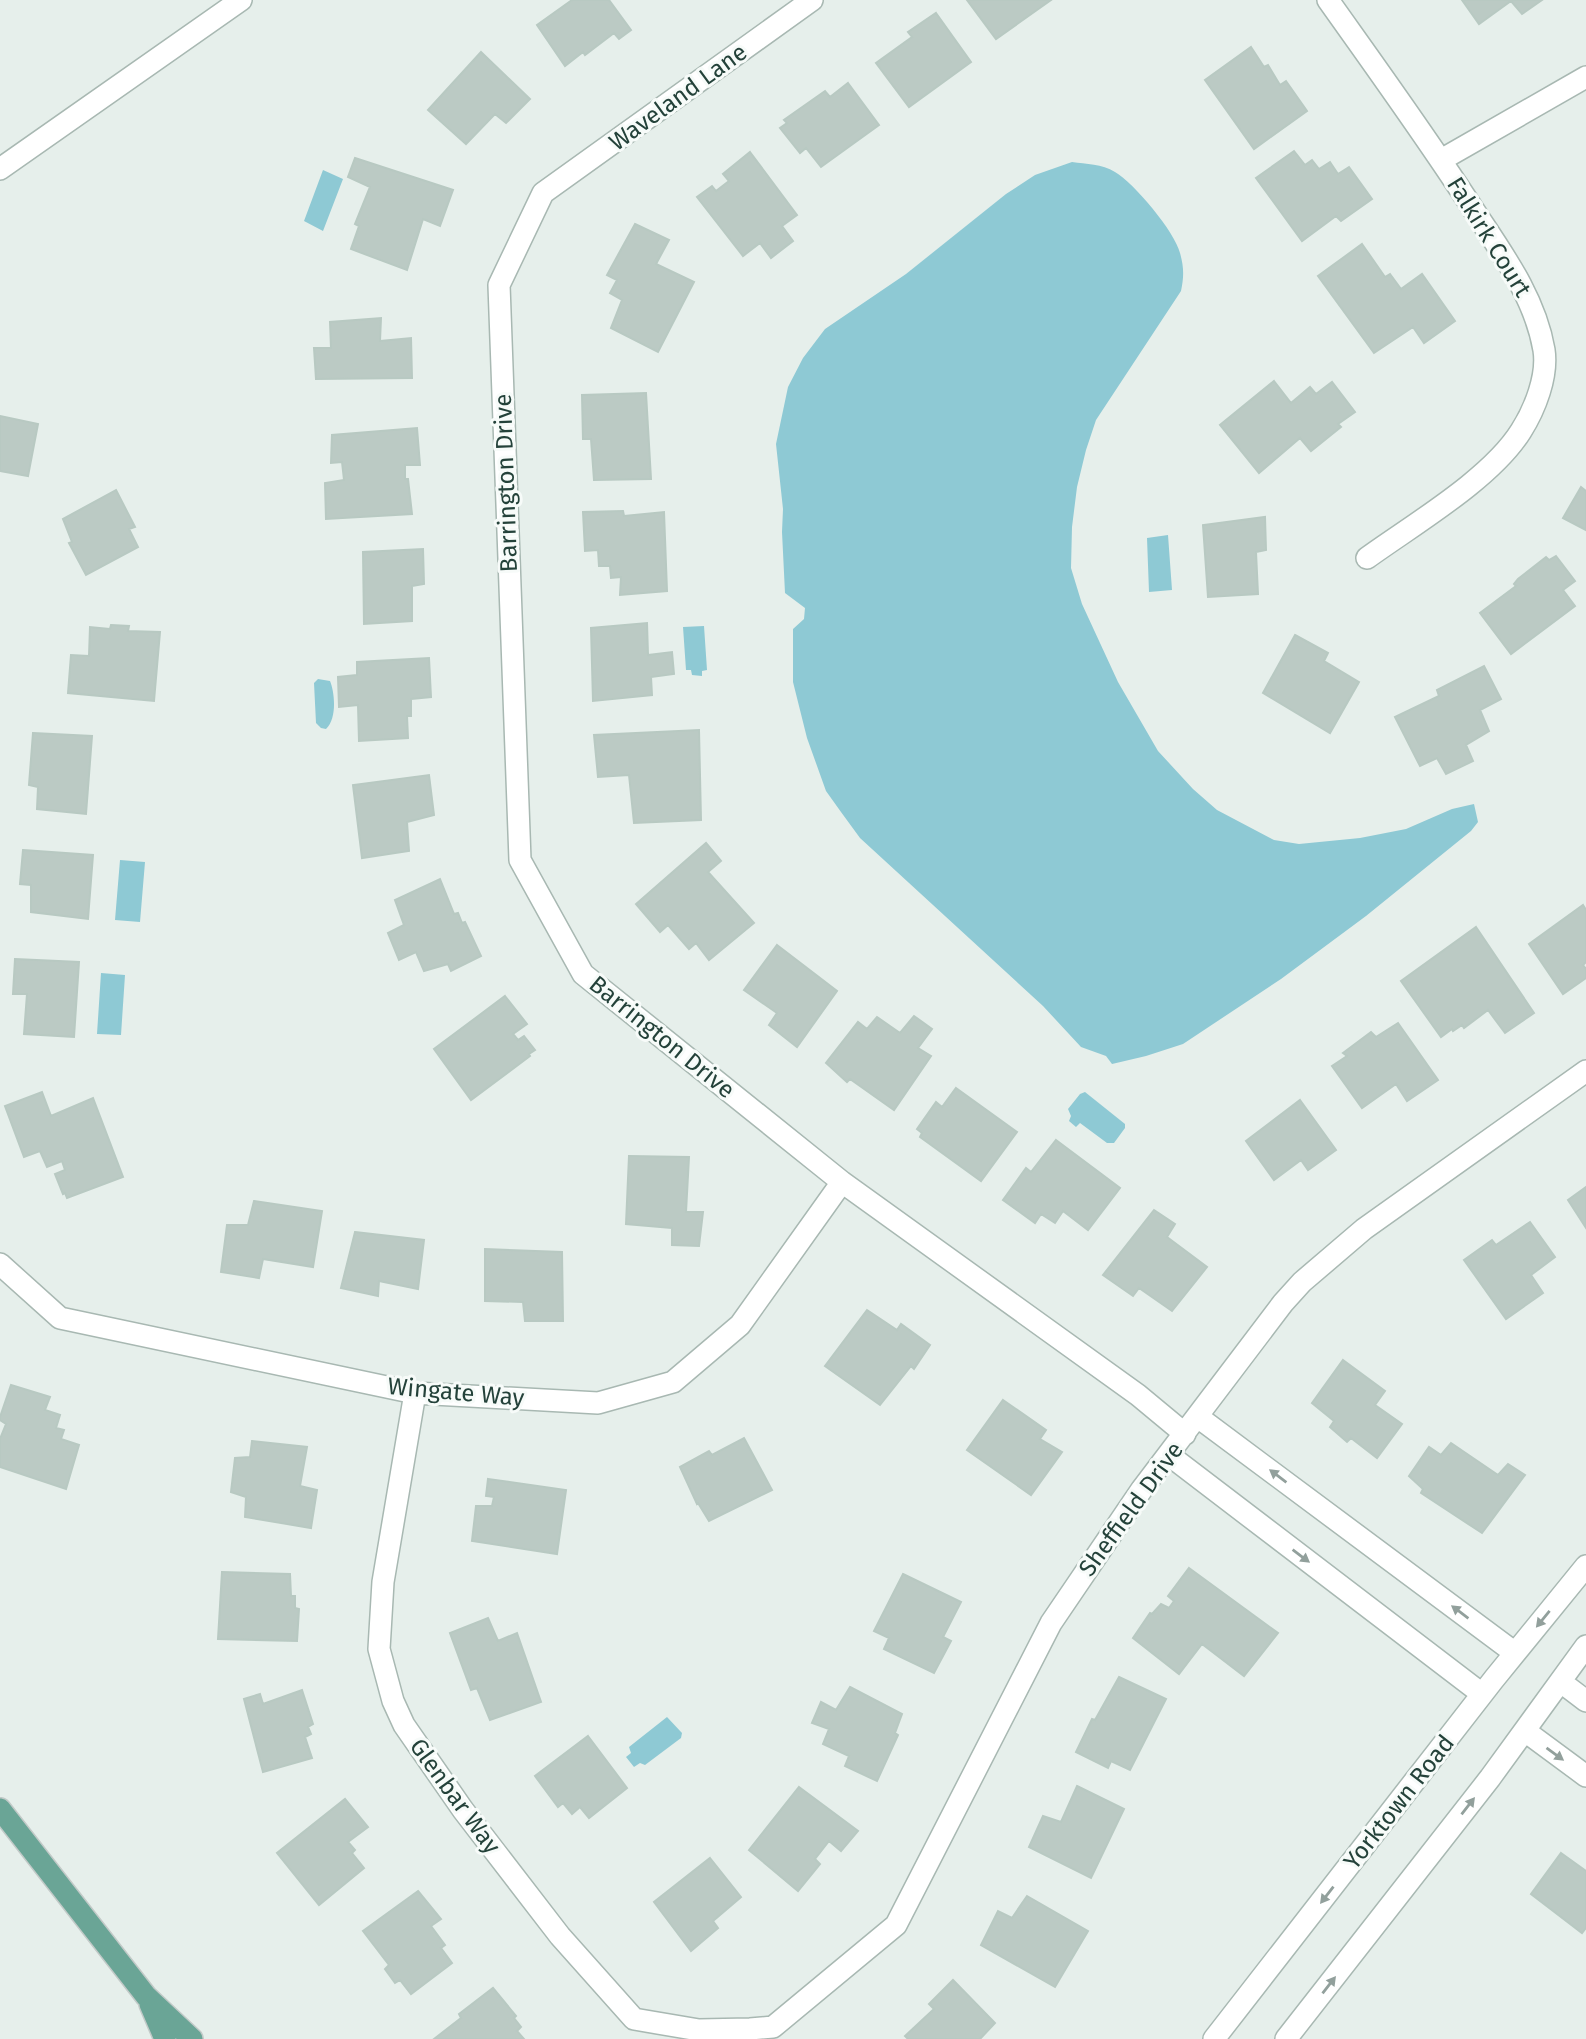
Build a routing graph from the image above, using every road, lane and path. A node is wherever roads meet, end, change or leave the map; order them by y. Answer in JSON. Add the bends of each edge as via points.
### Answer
{"nodes":[{"id":1,"x":241,"y":0,"type":"edge"},
{"id":2,"x":812,"y":0,"type":"edge"},
{"id":3,"x":1328,"y":0,"type":"edge"},
{"id":4,"x":1586,"y":78,"type":"edge"},
{"id":5,"x":1441,"y":160,"type":"junction"},
{"id":6,"x":0,"y":169,"type":"edge"},
{"id":7,"x":543,"y":193,"type":"joint"},
{"id":8,"x":1367,"y":558,"type":"dead end"},
{"id":9,"x":1586,"y":1071,"type":"edge"},
{"id":10,"x":842,"y":1182,"type":"junction"},
{"id":11,"x":0,"y":1264,"type":"edge"},
{"id":12,"x":415,"y":1393,"type":"junction"},
{"id":13,"x":1198,"y":1417,"type":"junction"},
{"id":14,"x":1185,"y":1434,"type":"junction"},
{"id":15,"x":1169,"y":1455,"type":"junction"},
{"id":16,"x":1586,"y":1566,"type":"edge"},
{"id":17,"x":1586,"y":1646,"type":"edge"},
{"id":18,"x":1515,"y":1653,"type":"junction"},
{"id":19,"x":1561,"y":1682,"type":"junction"},
{"id":20,"x":1482,"y":1694,"type":"junction"},
{"id":21,"x":1586,"y":1701,"type":"edge"},
{"id":22,"x":1525,"y":1731,"type":"junction"},
{"id":23,"x":1586,"y":1776,"type":"edge"},
{"id":24,"x":0,"y":1808,"type":"edge"},
{"id":25,"x":146,"y":1996,"type":"junction"},
{"id":26,"x":773,"y":2027,"type":"joint"},
{"id":27,"x":634,"y":2029,"type":"edge"},
{"id":28,"x":749,"y":2034,"type":"edge"},
{"id":29,"x":164,"y":2039,"type":"edge"},
{"id":30,"x":192,"y":2039,"type":"edge"},
{"id":31,"x":1214,"y":2039,"type":"edge"},
{"id":32,"x":1286,"y":2039,"type":"edge"}],
"edges":[{"from":1,"to":6,"type":"street"},
{"from":2,"to":7,"type":"street","name":"Waveland Lane"},
{"from":3,"to":5,"type":"street","name":"Falkirk Court"},
{"from":4,"to":5,"type":"street"},
{"from":5,"to":8,"type":"street","name":"Falkirk Court","via":[[1532,307],[1545,354],[1543,375],[1531,414],[1493,465]]},
{"from":7,"to":10,"type":"street","name":"Barrington Drive","via":[[499,285],[520,860],[583,974]]},
{"from":9,"to":13,"type":"street","name":"Sheffield Drive","via":[[1364,1229],[1302,1282]]},
{"from":10,"to":12,"type":"street","name":"Wingate Way","via":[[740,1325],[673,1382],[598,1403]]},
{"from":10,"to":14,"type":"street","name":"Barrington Drive","via":[[1138,1395]]},
{"from":11,"to":12,"type":"street","name":"Wingate Way","via":[[61,1318]]},
{"from":12,"to":27,"type":"street","name":"Glenbar Way","via":[[380,1614],[379,1649],[393,1700],[404,1726],[463,1810]]},
{"from":13,"to":14,"type":"street","name":"Sheffield Drive"},
{"from":18,"to":13,"type":"street","one_way":true},
{"from":14,"to":15,"type":"street","name":"Sheffield Drive"},
{"from":15,"to":20,"type":"street","one_way":true},
{"from":15,"to":26,"type":"street","name":"Sheffield Drive","via":[[1051,1623],[896,1925]]},
{"from":16,"to":18,"type":"street","name":"Yorktown Road","one_way":true},
{"from":17,"to":19,"type":"street"},
{"from":18,"to":20,"type":"street","name":"Yorktown Road"},
{"from":19,"to":21,"type":"street"},
{"from":19,"to":22,"type":"street"},
{"from":20,"to":31,"type":"street","name":"Yorktown Road","one_way":true},
{"from":22,"to":23,"type":"street","one_way":true},
{"from":32,"to":22,"type":"street","one_way":true},
{"from":24,"to":25,"type":"main road"},
{"from":25,"to":29,"type":"main road"},
{"from":25,"to":30,"type":"main road"},
{"from":26,"to":28,"type":"street","name":"Glenbar Way"},
{"from":27,"to":28,"type":"street","name":"Glenbar Way"}]}
